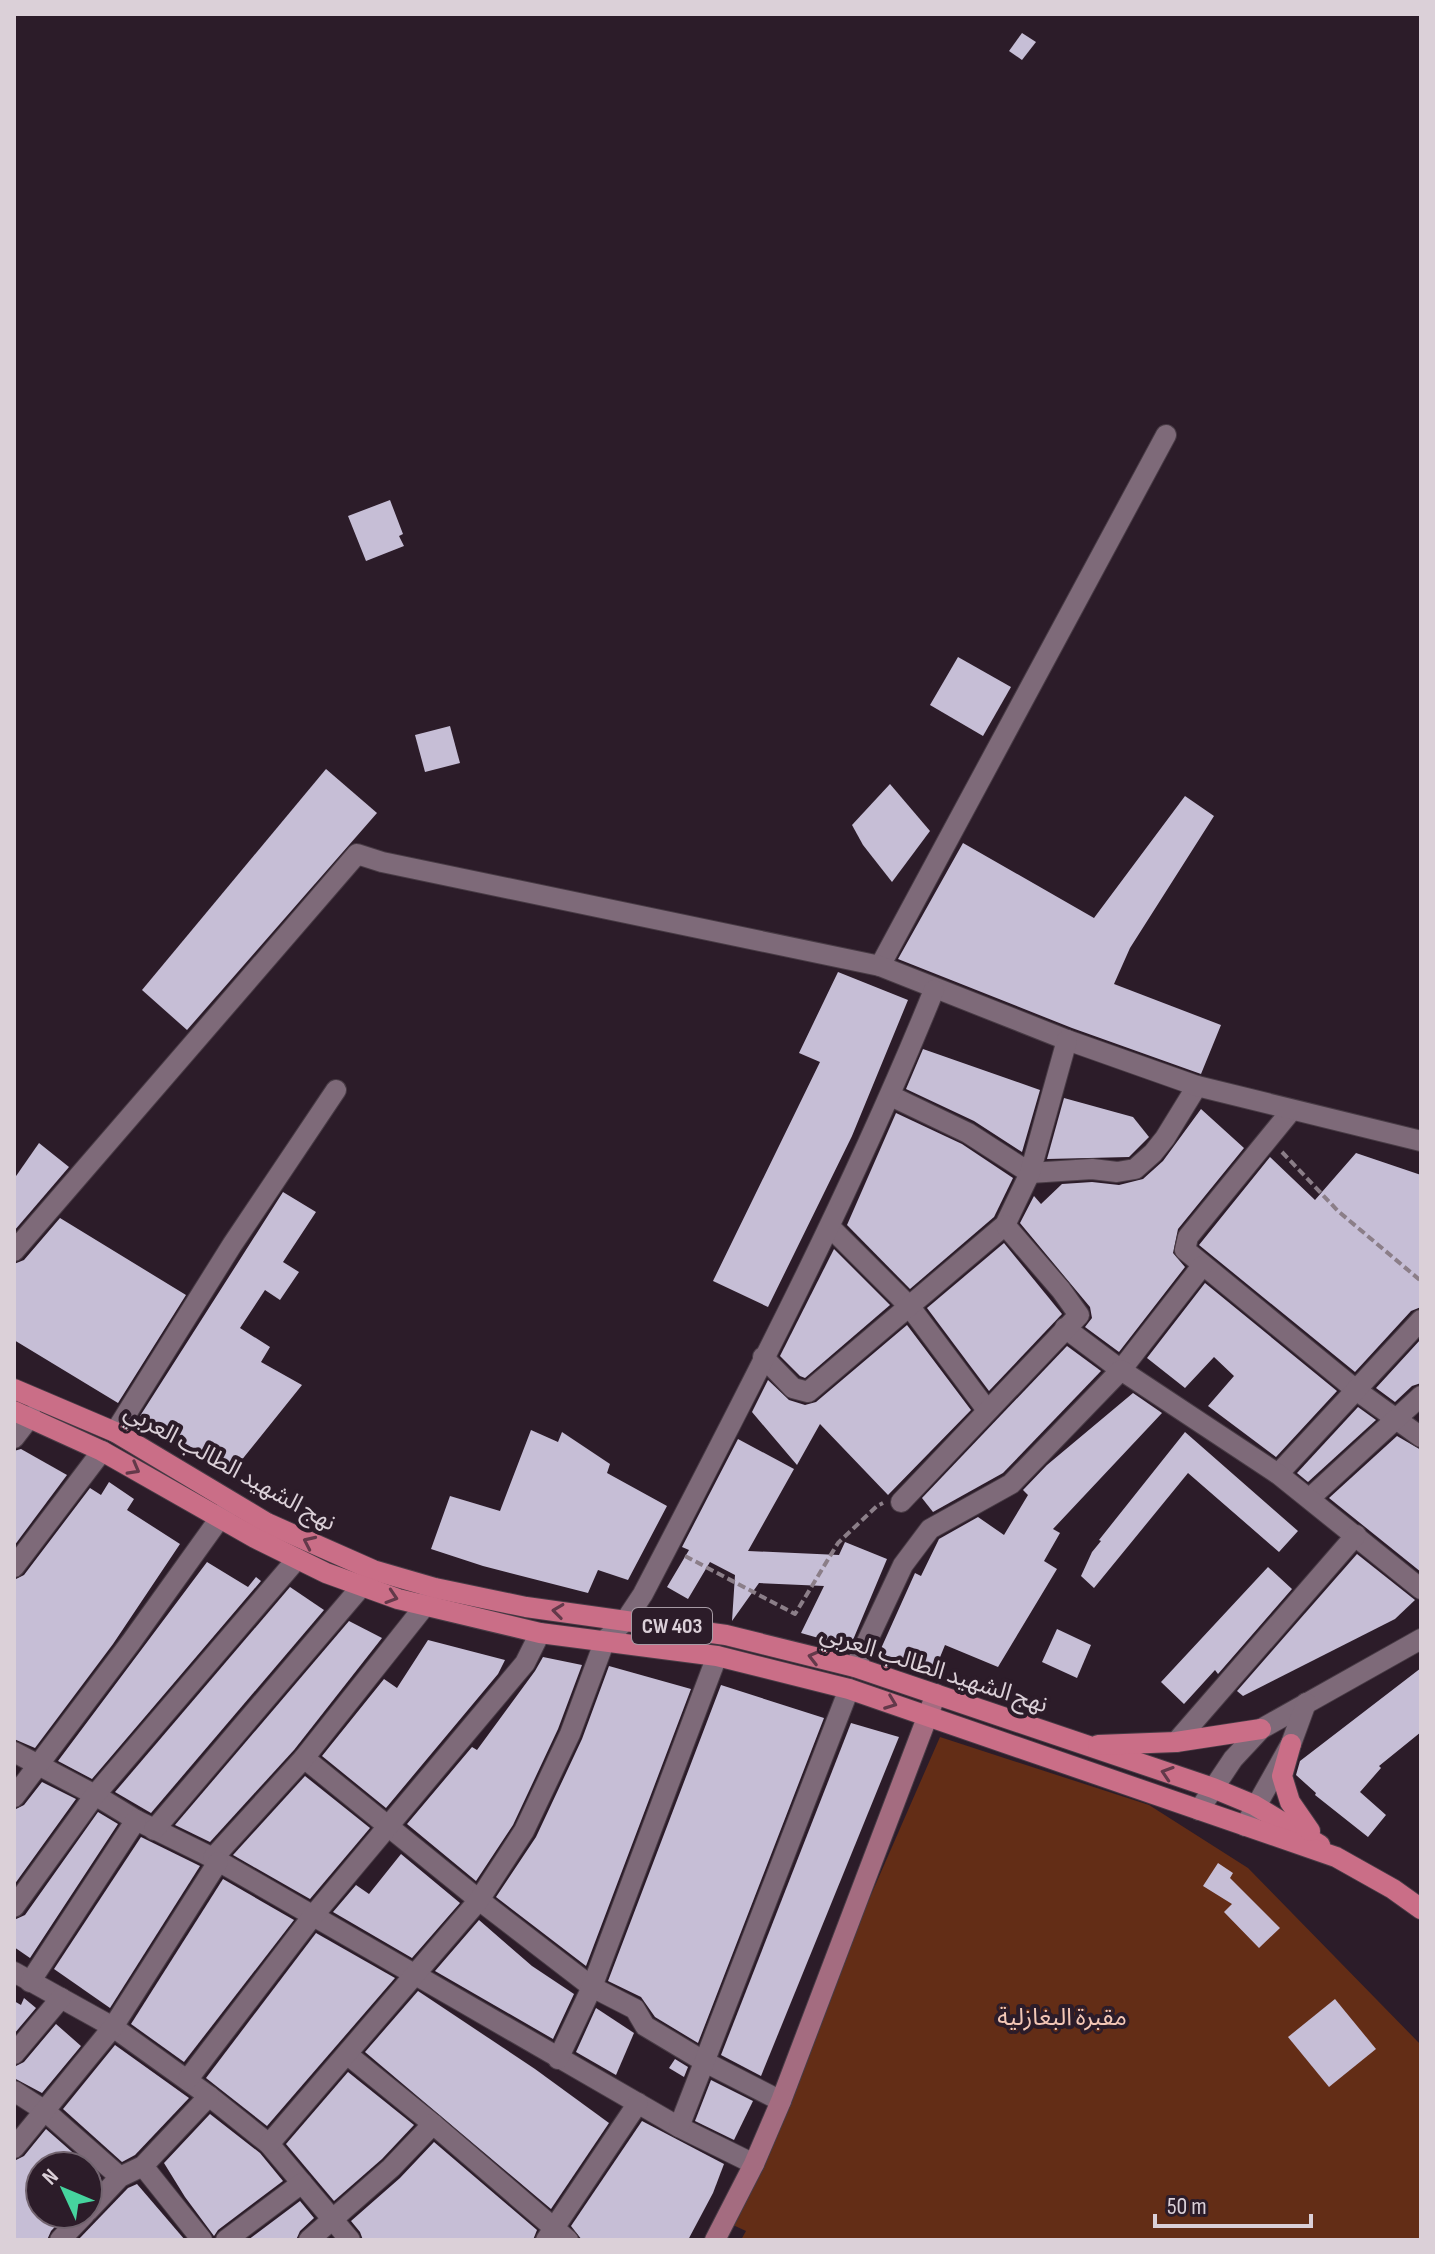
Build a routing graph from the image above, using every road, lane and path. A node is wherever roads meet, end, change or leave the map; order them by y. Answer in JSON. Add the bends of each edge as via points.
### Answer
{"nodes":[{"id":1,"x":1166,"y":435,"type":"dead end"},
{"id":2,"x":880,"y":966,"type":"junction"},
{"id":3,"x":934,"y":990,"type":"junction"},
{"id":4,"x":1067,"y":1040,"type":"junction"},
{"id":5,"x":1197,"y":1086,"type":"junction"},
{"id":6,"x":336,"y":1090,"type":"dead end"},
{"id":7,"x":891,"y":1096,"type":"junction"},
{"id":8,"x":1291,"y":1111,"type":"junction"},
{"id":9,"x":1269,"y":1138,"type":"junction"},
{"id":10,"x":1421,"y":1141,"type":"edge"},
{"id":11,"x":1030,"y":1173,"type":"junction"},
{"id":12,"x":1005,"y":1225,"type":"junction"},
{"id":13,"x":830,"y":1227,"type":"junction"},
{"id":14,"x":14,"y":1251,"type":"edge"},
{"id":15,"x":1202,"y":1266,"type":"junction"},
{"id":16,"x":1421,"y":1281,"type":"edge"},
{"id":17,"x":910,"y":1307,"type":"junction"},
{"id":18,"x":1421,"y":1320,"type":"edge"},
{"id":19,"x":1065,"y":1328,"type":"junction"},
{"id":20,"x":763,"y":1357,"type":"junction"},
{"id":21,"x":1121,"y":1370,"type":"junction"},
{"id":22,"x":14,"y":1389,"type":"edge"},
{"id":23,"x":1356,"y":1390,"type":"junction"},
{"id":24,"x":1421,"y":1396,"type":"edge"},
{"id":25,"x":987,"y":1410,"type":"junction"},
{"id":26,"x":22,"y":1413,"type":"edge"},
{"id":27,"x":1395,"y":1419,"type":"junction"},
{"id":28,"x":115,"y":1432,"type":"junction"},
{"id":29,"x":1421,"y":1437,"type":"edge"},
{"id":30,"x":14,"y":1438,"type":"edge"},
{"id":31,"x":102,"y":1451,"type":"junction"},
{"id":32,"x":1278,"y":1474,"type":"junction"},
{"id":33,"x":1310,"y":1498,"type":"junction"},
{"id":34,"x":901,"y":1502,"type":"joint"},
{"id":35,"x":226,"y":1509,"type":"junction"},
{"id":36,"x":1356,"y":1535,"type":"junction"},
{"id":37,"x":667,"y":1547,"type":"junction"},
{"id":38,"x":297,"y":1559,"type":"junction"},
{"id":39,"x":14,"y":1567,"type":"edge"},
{"id":40,"x":361,"y":1587,"type":"junction"},
{"id":41,"x":435,"y":1588,"type":"junction"},
{"id":42,"x":1421,"y":1589,"type":"edge"},
{"id":43,"x":424,"y":1607,"type":"junction"},
{"id":44,"x":625,"y":1621,"type":"junction"},
{"id":45,"x":540,"y":1633,"type":"junction"},
{"id":46,"x":1421,"y":1639,"type":"edge"},
{"id":47,"x":605,"y":1640,"type":"junction"},
{"id":48,"x":717,"y":1656,"type":"junction"},
{"id":49,"x":855,"y":1667,"type":"junction"},
{"id":50,"x":849,"y":1689,"type":"junction"},
{"id":51,"x":936,"y":1694,"type":"junction"},
{"id":52,"x":1306,"y":1703,"type":"junction"},
{"id":53,"x":929,"y":1718,"type":"junction"},
{"id":54,"x":1261,"y":1729,"type":"junction"},
{"id":55,"x":1176,"y":1742,"type":"junction"},
{"id":56,"x":1291,"y":1744,"type":"junction"},
{"id":57,"x":1088,"y":1746,"type":"junction"},
{"id":58,"x":14,"y":1752,"type":"edge"},
{"id":59,"x":304,"y":1758,"type":"junction"},
{"id":60,"x":37,"y":1765,"type":"junction"},
{"id":61,"x":1213,"y":1788,"type":"junction"},
{"id":62,"x":95,"y":1795,"type":"junction"},
{"id":63,"x":14,"y":1797,"type":"edge"},
{"id":64,"x":1254,"y":1805,"type":"junction"},
{"id":65,"x":1199,"y":1810,"type":"junction"},
{"id":66,"x":145,"y":1825,"type":"junction"},
{"id":67,"x":386,"y":1826,"type":"junction"},
{"id":68,"x":1245,"y":1826,"type":"junction"},
{"id":69,"x":1331,"y":1853,"type":"junction"},
{"id":70,"x":215,"y":1860,"type":"junction"},
{"id":71,"x":479,"y":1900,"type":"junction"},
{"id":72,"x":14,"y":1907,"type":"edge"},
{"id":73,"x":1421,"y":1909,"type":"edge"},
{"id":74,"x":312,"y":1917,"type":"junction"},
{"id":75,"x":415,"y":1975,"type":"junction"},
{"id":76,"x":22,"y":1977,"type":"edge"},
{"id":77,"x":592,"y":1987,"type":"junction"},
{"id":78,"x":61,"y":1998,"type":"junction"},
{"id":79,"x":113,"y":2027,"type":"junction"},
{"id":80,"x":14,"y":2054,"type":"edge"},
{"id":81,"x":348,"y":2055,"type":"junction"},
{"id":82,"x":558,"y":2059,"type":"junction"},
{"id":83,"x":705,"y":2062,"type":"junction"},
{"id":84,"x":188,"y":2079,"type":"junction"},
{"id":85,"x":14,"y":2091,"type":"edge"},
{"id":86,"x":209,"y":2096,"type":"junction"},
{"id":87,"x":781,"y":2101,"type":"junction"},
{"id":88,"x":638,"y":2103,"type":"junction"},
{"id":89,"x":45,"y":2111,"type":"junction"},
{"id":90,"x":433,"y":2124,"type":"junction"},
{"id":91,"x":679,"y":2127,"type":"junction"},
{"id":92,"x":269,"y":2144,"type":"junction"},
{"id":93,"x":14,"y":2148,"type":"edge"},
{"id":94,"x":754,"y":2164,"type":"junction"},
{"id":95,"x":143,"y":2166,"type":"junction"},
{"id":96,"x":120,"y":2177,"type":"junction"},
{"id":97,"x":302,"y":2183,"type":"junction"},
{"id":98,"x":104,"y":2194,"type":"edge"},
{"id":99,"x":332,"y":2219,"type":"junction"},
{"id":100,"x":556,"y":2236,"type":"edge"},
{"id":101,"x":202,"y":2240,"type":"edge"},
{"id":102,"x":226,"y":2240,"type":"edge"},
{"id":103,"x":309,"y":2240,"type":"edge"},
{"id":104,"x":350,"y":2240,"type":"edge"},
{"id":105,"x":715,"y":2240,"type":"edge"}],
"edges":[{"from":1,"to":2,"type":"street"},
{"from":2,"to":3,"type":"street"},
{"from":2,"to":14,"type":"street","via":[[357,854]]},
{"from":3,"to":4,"type":"street"},
{"from":3,"to":7,"type":"street"},
{"from":4,"to":5,"type":"street"},
{"from":4,"to":11,"type":"street"},
{"from":5,"to":8,"type":"street"},
{"from":5,"to":11,"type":"street","via":[[1165,1138],[1135,1169]]},
{"from":6,"to":28,"type":"street"},
{"from":7,"to":11,"type":"street","via":[[968,1133]]},
{"from":7,"to":13,"type":"street"},
{"from":8,"to":9,"type":"street"},
{"from":8,"to":10,"type":"street"},
{"from":9,"to":15,"type":"street","via":[[1188,1237],[1185,1250]]},
{"from":9,"to":16,"type":"path","via":[[1338,1211]]},
{"from":11,"to":12,"type":"street"},
{"from":12,"to":17,"type":"street"},
{"from":12,"to":19,"type":"street","via":[[1079,1315]]},
{"from":13,"to":17,"type":"street"},
{"from":13,"to":20,"type":"street"},
{"from":15,"to":21,"type":"street"},
{"from":15,"to":23,"type":"street"},
{"from":17,"to":20,"type":"street","via":[[808,1392],[793,1388]]},
{"from":17,"to":25,"type":"street"},
{"from":18,"to":23,"type":"street"},
{"from":19,"to":21,"type":"street"},
{"from":19,"to":25,"type":"street"},
{"from":20,"to":37,"type":"street"},
{"from":21,"to":32,"type":"street"},
{"from":21,"to":49,"type":"street","via":[[1011,1484],[930,1529],[903,1565]]},
{"from":22,"to":28,"type":"main road","name":"نهج الشهيد الطالب العربي","number":"CW 403"},
{"from":23,"to":27,"type":"street"},
{"from":23,"to":32,"type":"street"},
{"from":24,"to":27,"type":"street"},
{"from":25,"to":34,"type":"street"},
{"from":26,"to":30,"type":"street"},
{"from":26,"to":31,"type":"main road","name":"نهج الشهيد الطالب العربي","number":"CW 403"},
{"from":27,"to":29,"type":"street"},
{"from":27,"to":33,"type":"street"},
{"from":28,"to":35,"type":"main road","name":"نهج الشهيد الطالب العربي","number":"CW 403"},
{"from":31,"to":35,"type":"main road","name":"نهج الشهيد الطالب العربي","number":"CW 403","one_way":true},
{"from":31,"to":39,"type":"street"},
{"from":32,"to":33,"type":"street"},
{"from":33,"to":36,"type":"street"},
{"from":34,"to":37,"type":"path","via":[[877,1506],[838,1543],[795,1614]]},
{"from":35,"to":38,"type":"main road","name":"نهج الشهيد الطالب العربي","number":"CW 403"},
{"from":41,"to":35,"type":"main road","name":"نهج الشهيد الطالب العربي","number":"CW 403","one_way":true,"via":[[373,1570]]},
{"from":35,"to":60,"type":"street"},
{"from":36,"to":42,"type":"street"},
{"from":36,"to":55,"type":"street"},
{"from":37,"to":44,"type":"street"},
{"from":38,"to":40,"type":"main road","name":"نهج الشهيد الطالب العربي","number":"CW 403"},
{"from":38,"to":62,"type":"street"},
{"from":40,"to":43,"type":"main road","name":"نهج الشهيد الطالب العربي","number":"CW 403","one_way":true},
{"from":40,"to":66,"type":"street"},
{"from":41,"to":43,"type":"street"},
{"from":44,"to":41,"type":"main road","name":"نهج الشهيد الطالب العربي","number":"CW 403","one_way":true},
{"from":43,"to":45,"type":"main road","name":"نهج الشهيد الطالب العربي","number":"CW 403"},
{"from":43,"to":59,"type":"street"},
{"from":44,"to":47,"type":"street"},
{"from":49,"to":44,"type":"main road","name":"نهج الشهيد الطالب العربي","number":"CW 403","one_way":true,"via":[[726,1635]]},
{"from":45,"to":47,"type":"main road","name":"نهج الشهيد الطالب العربي","number":"CW 403"},
{"from":45,"to":67,"type":"street","via":[[525,1663],[488,1710]]},
{"from":46,"to":52,"type":"street"},
{"from":47,"to":48,"type":"main road","name":"نهج الشهيد الطالب العربي","number":"CW 403"},
{"from":47,"to":71,"type":"street","via":[[570,1734],[524,1831]]},
{"from":48,"to":50,"type":"main road","name":"نهج الشهيد الطالب العربي","number":"CW 403"},
{"from":48,"to":77,"type":"street"},
{"from":49,"to":51,"type":"main road","name":"نهج الشهيد الطالب العربي","number":"CW 403"},
{"from":50,"to":53,"type":"main road","name":"نهج الشهيد الطالب العربي","number":"CW 403","one_way":true},
{"from":50,"to":83,"type":"street"},
{"from":51,"to":53,"type":"street"},
{"from":51,"to":57,"type":"main road","name":"نهج الشهيد الطالب العربي","number":"CW 403"},
{"from":52,"to":54,"type":"street"},
{"from":52,"to":56,"type":"street"},
{"from":53,"to":65,"type":"main road","name":"نهج الشهيد الطالب العربي","number":"CW 403"},
{"from":53,"to":87,"type":"street"},
{"from":54,"to":55,"type":"main road"},
{"from":54,"to":61,"type":"street"},
{"from":55,"to":57,"type":"main road"},
{"from":56,"to":64,"type":"street"},
{"from":56,"to":69,"type":"main road","via":[[1282,1776],[1290,1802]]},
{"from":61,"to":57,"type":"main road","name":"نهج الشهيد الطالب العربي","number":"CW 403","one_way":true},
{"from":58,"to":60,"type":"street"},
{"from":59,"to":67,"type":"street"},
{"from":59,"to":70,"type":"street"},
{"from":60,"to":62,"type":"street"},
{"from":60,"to":63,"type":"street"},
{"from":61,"to":64,"type":"main road","name":"نهج الشهيد الطالب العربي","number":"CW 403"},
{"from":61,"to":65,"type":"street"},
{"from":62,"to":66,"type":"street"},
{"from":62,"to":72,"type":"street"},
{"from":64,"to":68,"type":"street"},
{"from":64,"to":69,"type":"main road","name":"نهج الشهيد الطالب العربي","number":"CW 403"},
{"from":65,"to":68,"type":"main road","name":"نهج الشهيد الطالب العربي","number":"CW 403"},
{"from":66,"to":70,"type":"street"},
{"from":66,"to":76,"type":"street"},
{"from":67,"to":71,"type":"street"},
{"from":67,"to":74,"type":"street"},
{"from":68,"to":69,"type":"main road","name":"نهج الشهيد الطالب العربي","number":"CW 403"},
{"from":69,"to":73,"type":"main road","name":"نهج الشهيد الطالب العربي","number":"CW 403"},
{"from":70,"to":74,"type":"street"},
{"from":70,"to":79,"type":"street"},
{"from":71,"to":75,"type":"street"},
{"from":71,"to":77,"type":"street"},
{"from":74,"to":75,"type":"street"},
{"from":74,"to":84,"type":"street"},
{"from":75,"to":81,"type":"street"},
{"from":75,"to":82,"type":"street"},
{"from":76,"to":78,"type":"street"},
{"from":77,"to":82,"type":"street"},
{"from":77,"to":83,"type":"street","via":[[635,2009],[645,2026]]},
{"from":78,"to":79,"type":"street"},
{"from":78,"to":80,"type":"street"},
{"from":79,"to":84,"type":"street"},
{"from":79,"to":89,"type":"street"},
{"from":81,"to":90,"type":"street"},
{"from":81,"to":92,"type":"street"},
{"from":82,"to":88,"type":"street"},
{"from":83,"to":87,"type":"street"},
{"from":83,"to":91,"type":"street"},
{"from":84,"to":86,"type":"street"},
{"from":85,"to":89,"type":"street"},
{"from":86,"to":92,"type":"street"},
{"from":86,"to":95,"type":"street"},
{"from":87,"to":94,"type":"street"},
{"from":88,"to":91,"type":"street"},
{"from":88,"to":100,"type":"street"},
{"from":89,"to":93,"type":"street"},
{"from":89,"to":96,"type":"street"},
{"from":90,"to":99,"type":"street"},
{"from":90,"to":100,"type":"street"},
{"from":91,"to":94,"type":"street"},
{"from":92,"to":97,"type":"street"},
{"from":94,"to":105,"type":"street"},
{"from":95,"to":96,"type":"street"},
{"from":95,"to":101,"type":"street"},
{"from":96,"to":98,"type":"street"},
{"from":97,"to":99,"type":"street"},
{"from":97,"to":102,"type":"street"},
{"from":99,"to":103,"type":"street"},
{"from":99,"to":104,"type":"street"}]}
